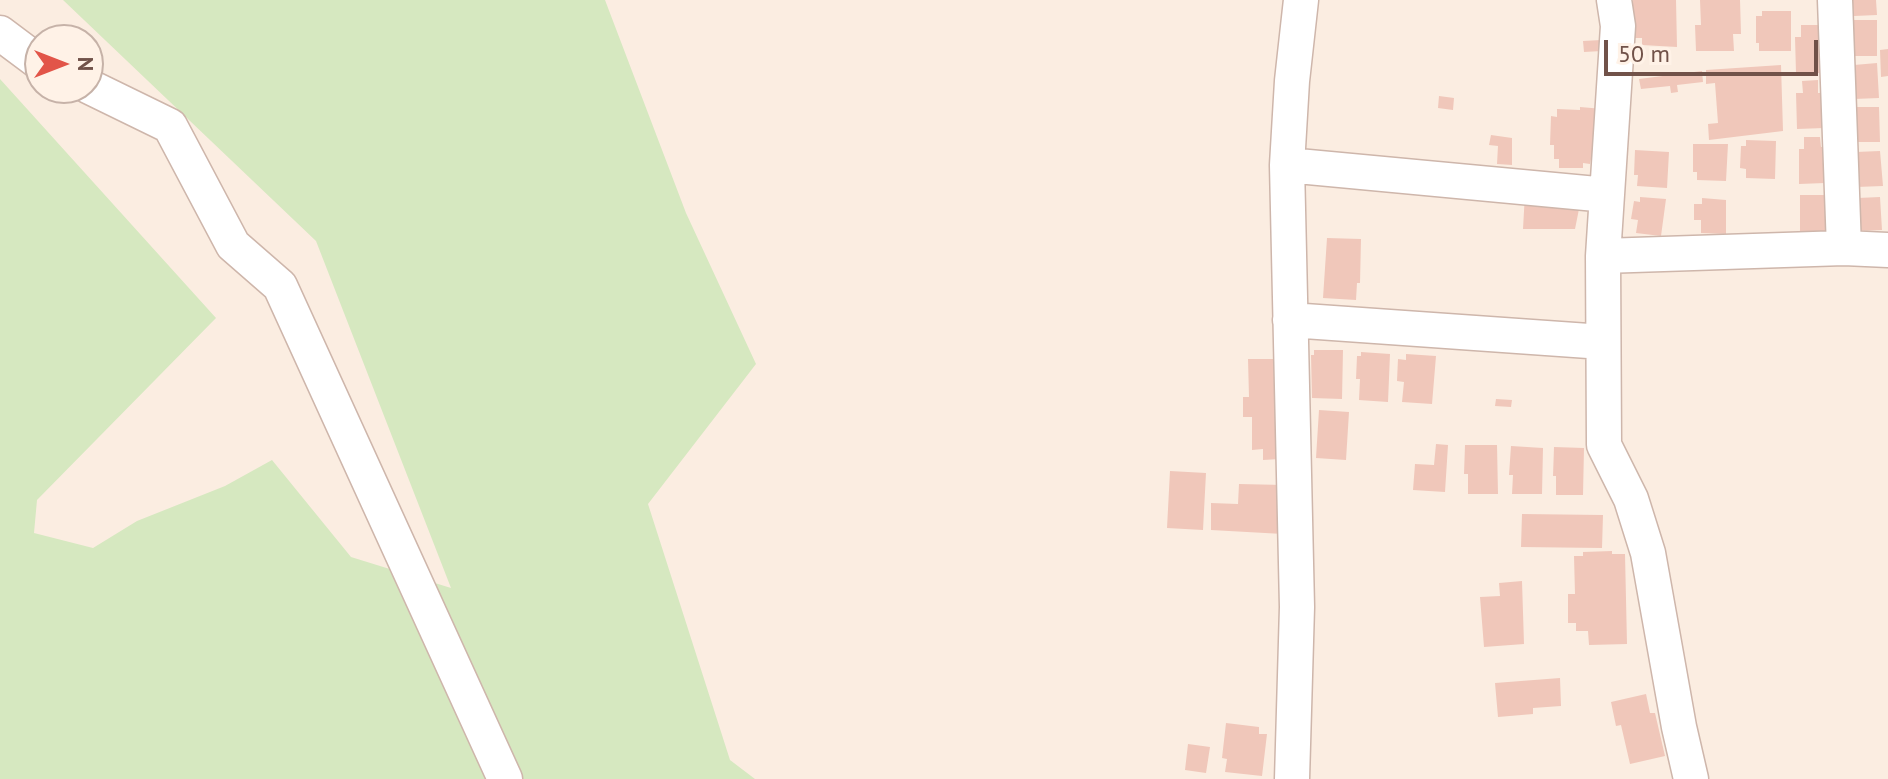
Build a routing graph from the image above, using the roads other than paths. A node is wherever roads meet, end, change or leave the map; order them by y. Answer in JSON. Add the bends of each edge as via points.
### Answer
{"nodes":[{"id":1,"x":1301,"y":0,"type":"edge"},
{"id":2,"x":1614,"y":0,"type":"edge"},
{"id":3,"x":1835,"y":0,"type":"edge"},
{"id":4,"x":0,"y":33,"type":"edge"},
{"id":5,"x":24,"y":51,"type":"edge"},
{"id":6,"x":104,"y":94,"type":"edge"},
{"id":7,"x":1287,"y":165,"type":"junction"},
{"id":8,"x":1607,"y":195,"type":"junction"},
{"id":9,"x":1844,"y":248,"type":"junction"},
{"id":10,"x":1888,"y":250,"type":"edge"},
{"id":11,"x":1603,"y":256,"type":"junction"},
{"id":12,"x":1290,"y":320,"type":"junction"},
{"id":13,"x":1603,"y":342,"type":"junction"},
{"id":14,"x":505,"y":779,"type":"edge"},
{"id":15,"x":1292,"y":779,"type":"edge"},
{"id":16,"x":1691,"y":779,"type":"edge"}],
"edges":[{"from":1,"to":7,"type":"street"},
{"from":2,"to":8,"type":"street","via":[[1618,26]]},
{"from":3,"to":9,"type":"street"},
{"from":4,"to":5,"type":"street"},
{"from":6,"to":14,"type":"street","via":[[170,126],[233,245],[280,286]]},
{"from":7,"to":8,"type":"street"},
{"from":7,"to":12,"type":"street"},
{"from":8,"to":11,"type":"street"},
{"from":9,"to":10,"type":"street"},
{"from":9,"to":11,"type":"street"},
{"from":11,"to":13,"type":"street"},
{"from":12,"to":13,"type":"street"},
{"from":12,"to":15,"type":"street","via":[[1297,607]]},
{"from":13,"to":16,"type":"street","via":[[1604,445],[1631,499],[1648,553]]}]}
